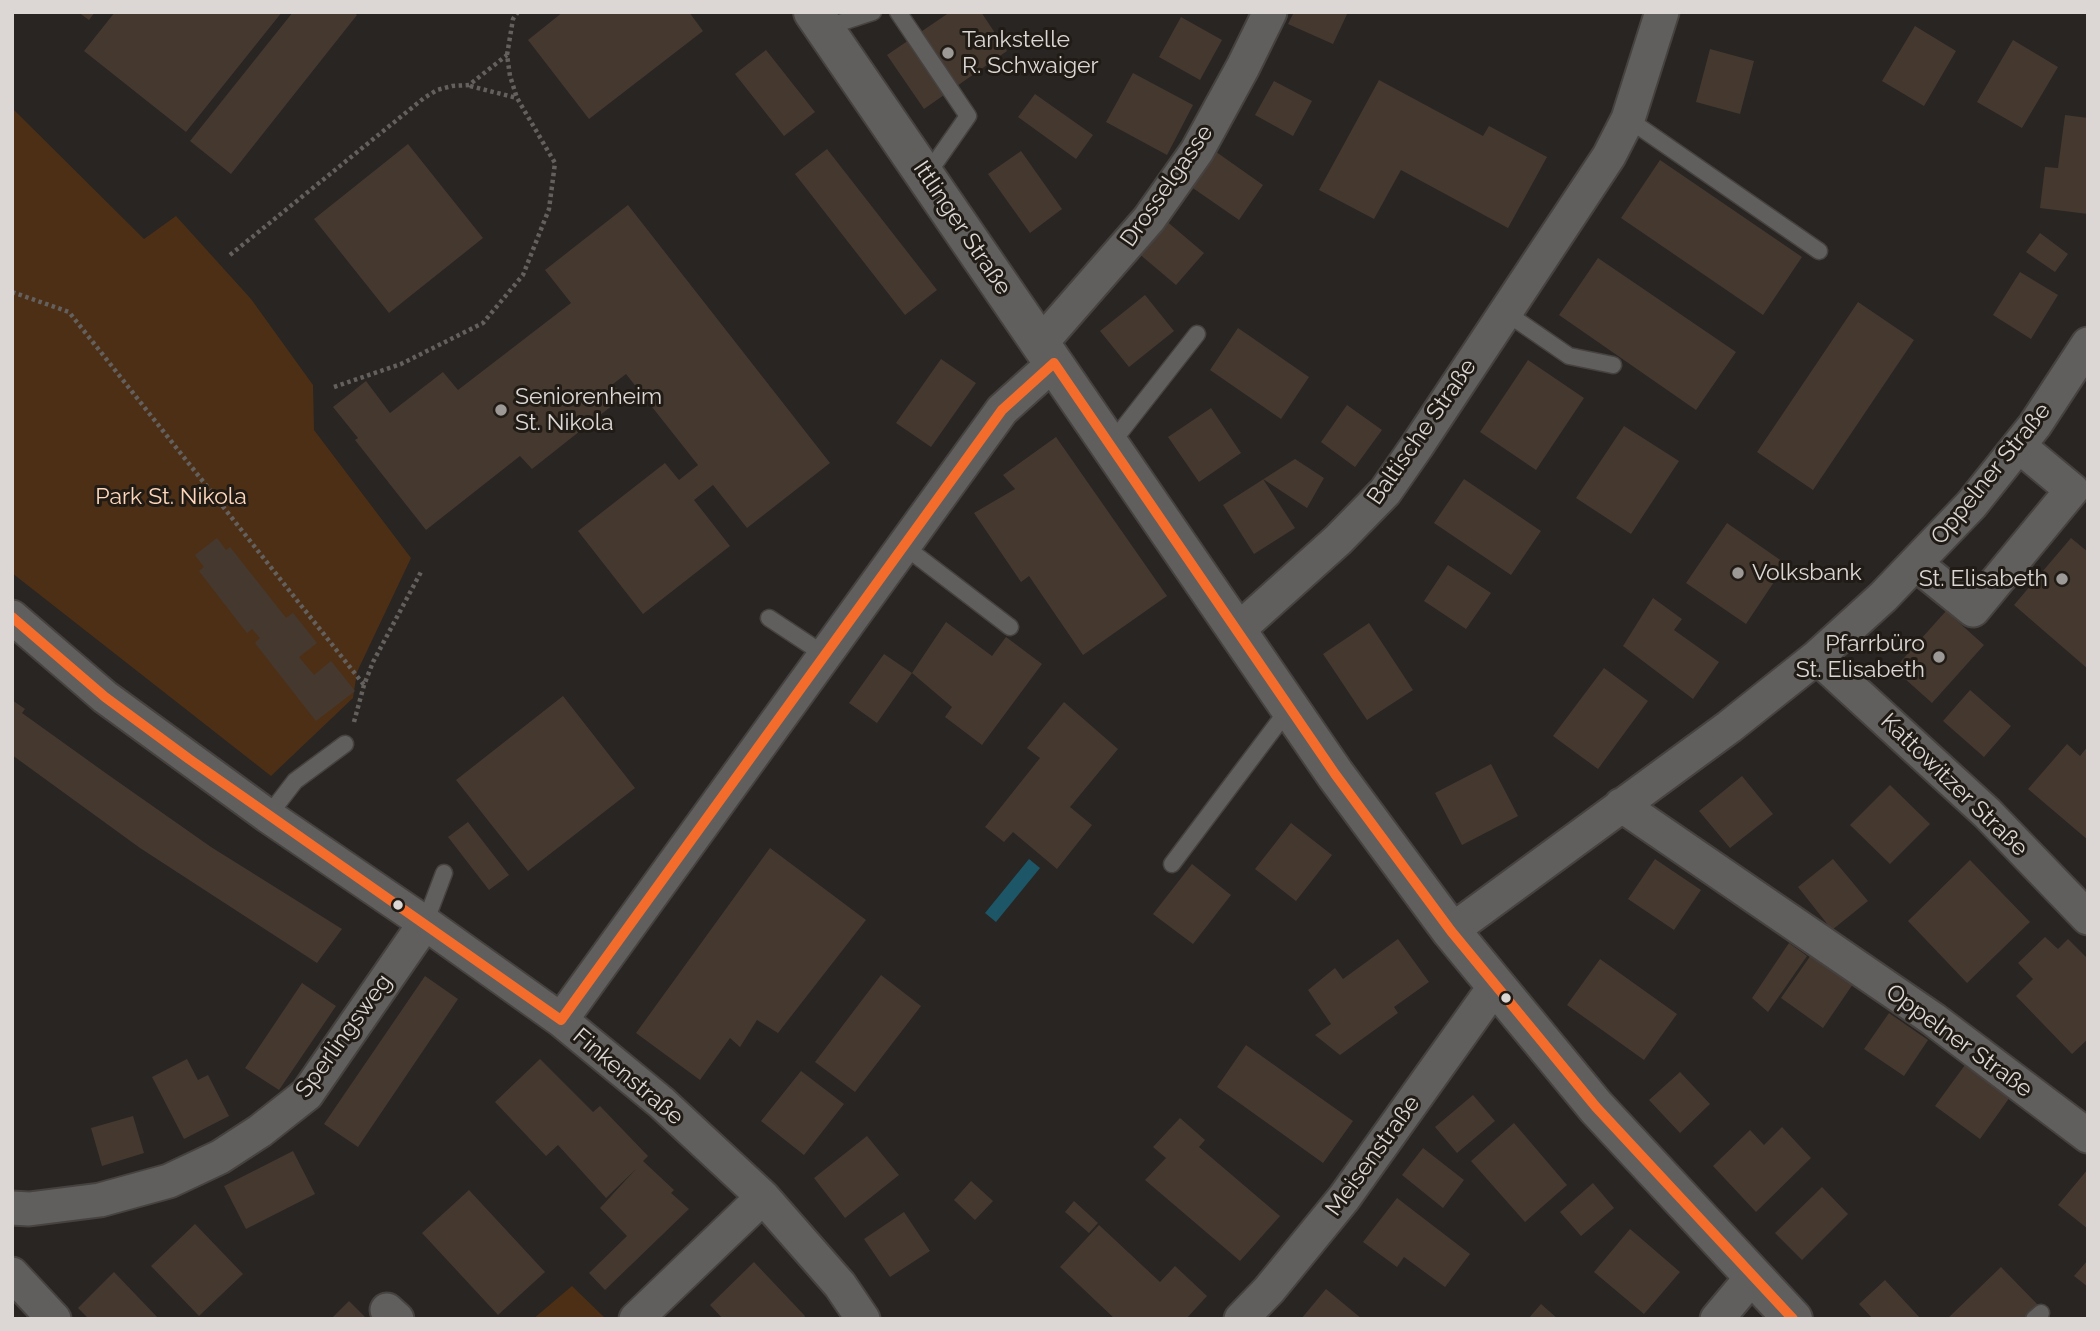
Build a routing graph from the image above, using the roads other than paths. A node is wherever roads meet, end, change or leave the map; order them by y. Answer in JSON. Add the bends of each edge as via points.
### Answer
{"nodes":[{"id":1,"x":873,"y":12,"type":"edge"},
{"id":2,"x":898,"y":12,"type":"edge"},
{"id":3,"x":1270,"y":12,"type":"edge"},
{"id":4,"x":1662,"y":12,"type":"edge"},
{"id":5,"x":819,"y":20,"type":"edge"},
{"id":6,"x":1628,"y":119,"type":"junction"},
{"id":7,"x":926,"y":176,"type":"junction"},
{"id":8,"x":1819,"y":251,"type":"dead end"},
{"id":9,"x":1505,"y":312,"type":"junction"},
{"id":10,"x":1197,"y":334,"type":"dead end"},
{"id":11,"x":2088,"y":344,"type":"edge"},
{"id":12,"x":1047,"y":353,"type":"junction"},
{"id":13,"x":1613,"y":365,"type":"dead end"},
{"id":14,"x":1110,"y":444,"type":"junction"},
{"id":15,"x":2019,"y":446,"type":"junction"},
{"id":16,"x":904,"y":546,"type":"junction"},
{"id":17,"x":1916,"y":564,"type":"junction"},
{"id":18,"x":12,"y":617,"type":"edge"},
{"id":19,"x":769,"y":618,"type":"dead end"},
{"id":20,"x":1010,"y":627,"type":"dead end"},
{"id":21,"x":1238,"y":630,"type":"junction"},
{"id":22,"x":825,"y":655,"type":"junction"},
{"id":23,"x":1817,"y":657,"type":"junction"},
{"id":24,"x":1290,"y":707,"type":"junction"},
{"id":25,"x":345,"y":744,"type":"road end"},
{"id":26,"x":1622,"y":805,"type":"junction"},
{"id":27,"x":268,"y":816,"type":"junction"},
{"id":28,"x":1172,"y":864,"type":"dead end"},
{"id":29,"x":444,"y":873,"type":"dead end"},
{"id":30,"x":2088,"y":918,"type":"edge"},
{"id":31,"x":425,"y":923,"type":"junction"},
{"id":32,"x":1451,"y":932,"type":"junction"},
{"id":33,"x":1495,"y":986,"type":"junction"},
{"id":34,"x":561,"y":1020,"type":"junction"},
{"id":35,"x":2088,"y":1136,"type":"edge"},
{"id":36,"x":764,"y":1197,"type":"junction"},
{"id":37,"x":12,"y":1208,"type":"edge"},
{"id":38,"x":12,"y":1274,"type":"edge"},
{"id":39,"x":1753,"y":1276,"type":"junction"},
{"id":40,"x":54,"y":1319,"type":"edge"},
{"id":41,"x":636,"y":1319,"type":"edge"},
{"id":42,"x":863,"y":1319,"type":"edge"},
{"id":43,"x":1241,"y":1319,"type":"edge"},
{"id":44,"x":1717,"y":1319,"type":"edge"},
{"id":45,"x":1793,"y":1319,"type":"edge"}],
"edges":[{"from":1,"to":5,"type":"lane"},
{"from":2,"to":7,"type":"lane","via":[[968,116]]},
{"from":3,"to":12,"type":"street","name":"Drosselgasse","via":[[1197,151]]},
{"from":4,"to":6,"type":"street","name":"Baltische Straße"},
{"from":5,"to":7,"type":"street","name":"Ittlinger Straße"},
{"from":6,"to":8,"type":"lane"},
{"from":6,"to":9,"type":"street","name":"Baltische Straße","via":[[1609,156]]},
{"from":7,"to":12,"type":"street","name":"Ittlinger Straße"},
{"from":9,"to":13,"type":"lane","via":[[1569,356]]},
{"from":9,"to":21,"type":"street","name":"Baltische Straße","via":[[1385,492]]},
{"from":10,"to":14,"type":"lane"},
{"from":11,"to":15,"type":"street","name":"Oppelner Straße"},
{"from":12,"to":14,"type":"street","name":"Ittlinger Straße"},
{"from":12,"to":16,"type":"street","name":"Drosselgasse"},
{"from":14,"to":21,"type":"street","name":"Ittlinger Straße"},
{"from":15,"to":17,"type":"street","name":"Oppelner Straße"},
{"from":15,"to":17,"type":"street","via":[[2073,490],[1973,610]]},
{"from":16,"to":20,"type":"lane"},
{"from":16,"to":22,"type":"street","name":"Drosselgasse"},
{"from":17,"to":23,"type":"street","name":"Oppelner Straße"},
{"from":18,"to":27,"type":"street","name":"Finkenstraße","via":[[105,696]]},
{"from":19,"to":22,"type":"lane"},
{"from":21,"to":24,"type":"street","name":"Ittlinger Straße"},
{"from":22,"to":34,"type":"street","name":"Drosselgasse"},
{"from":23,"to":26,"type":"street","name":"Oppelner Straße"},
{"from":23,"to":30,"type":"street","name":"Kattowitzer Straße","via":[[1987,813]]},
{"from":24,"to":28,"type":"lane"},
{"from":24,"to":32,"type":"street","name":"Ittlinger Straße"},
{"from":25,"to":27,"type":"lane","via":[[295,781]]},
{"from":26,"to":32,"type":"street","name":"Oppelner Straße"},
{"from":26,"to":35,"type":"street","name":"Oppelner Straße","via":[[1933,1019]]},
{"from":27,"to":31,"type":"street","name":"Finkenstraße"},
{"from":29,"to":31,"type":"lane"},
{"from":31,"to":34,"type":"street","name":"Finkenstraße"},
{"from":31,"to":37,"type":"street","name":"Sperlingsweg","via":[[307,1094],[260,1131],[220,1157],[169,1181],[100,1200]]},
{"from":32,"to":33,"type":"street","name":"Ittlinger Straße"},
{"from":33,"to":39,"type":"street","name":"Ittlinger Straße","via":[[1596,1107]]},
{"from":33,"to":43,"type":"street","name":"Meisenstraße","via":[[1344,1198]]},
{"from":34,"to":36,"type":"street","name":"Finkenstraße","via":[[662,1103]]},
{"from":36,"to":41,"type":"street"},
{"from":36,"to":42,"type":"street","name":"Finkenstraße","via":[[840,1285]]},
{"from":38,"to":40,"type":"street"},
{"from":39,"to":44,"type":"street"},
{"from":39,"to":45,"type":"street","name":"Ittlinger Straße"}]}
